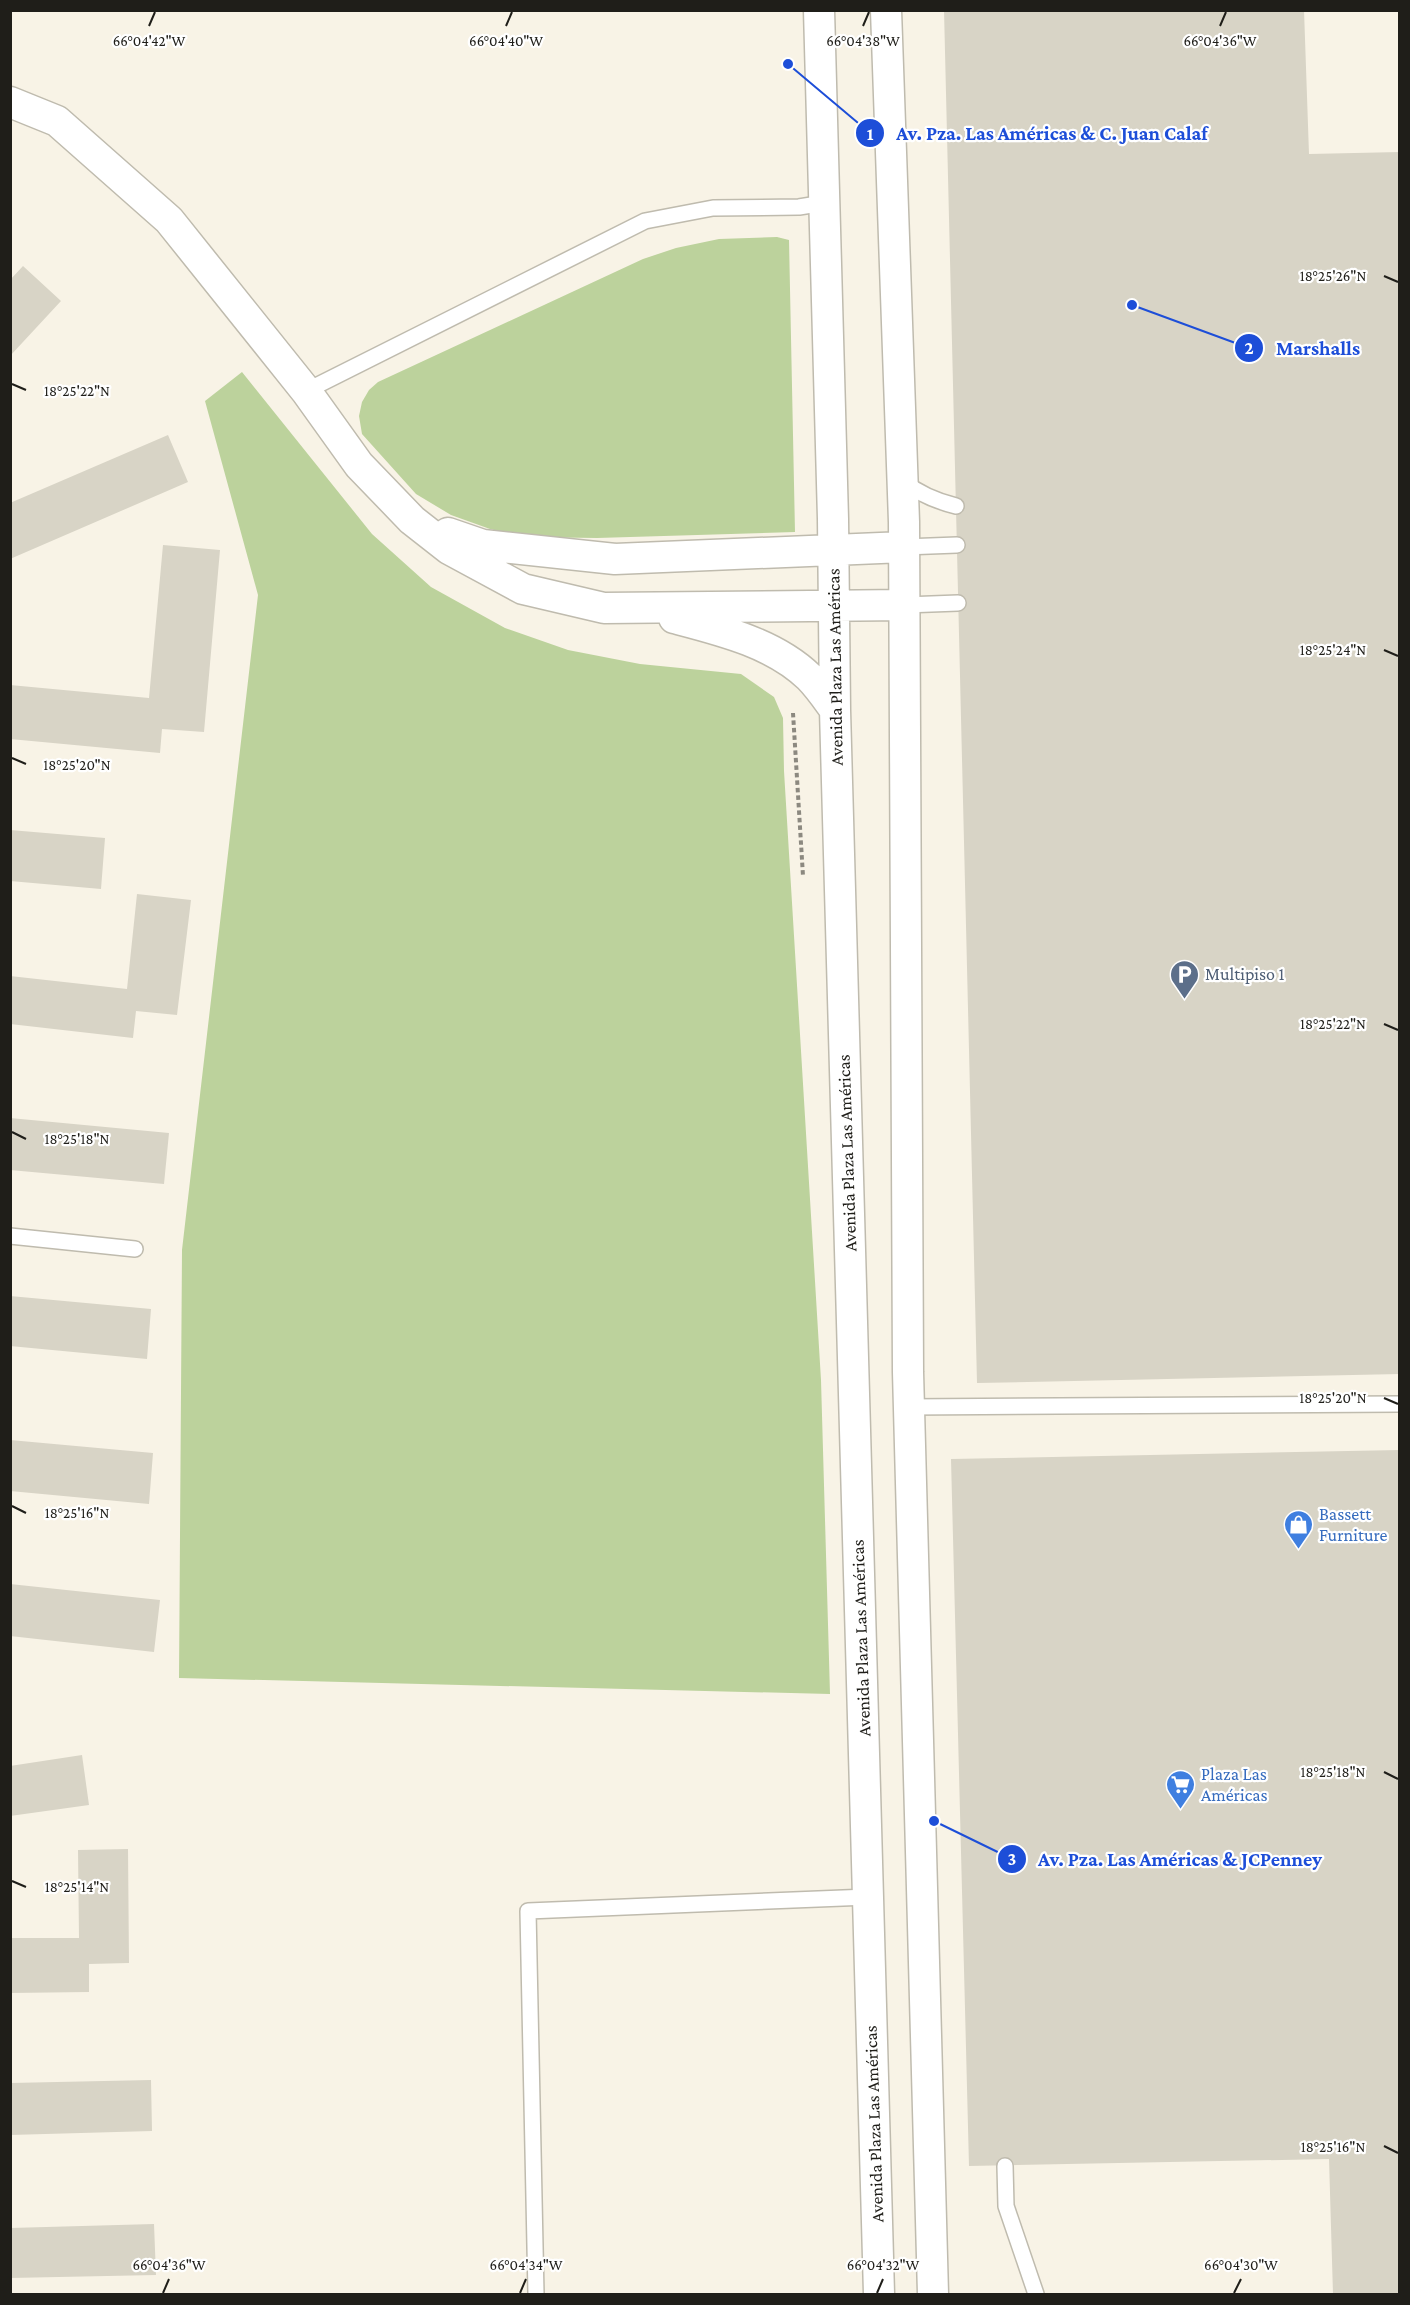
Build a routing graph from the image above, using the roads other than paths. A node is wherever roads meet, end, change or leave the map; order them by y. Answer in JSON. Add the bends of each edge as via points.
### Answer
{"nodes":[{"id":1,"x":819,"y":10,"type":"edge"},
{"id":2,"x":886,"y":10,"type":"edge"},
{"id":3,"x":10,"y":102,"type":"edge"},
{"id":4,"x":824,"y":203,"type":"junction"},
{"id":5,"x":306,"y":391,"type":"junction"},
{"id":6,"x":902,"y":480,"type":"junction"},
{"id":7,"x":956,"y":506,"type":"dead end"},
{"id":8,"x":412,"y":520,"type":"junction"},
{"id":9,"x":957,"y":545,"type":"dead end"},
{"id":10,"x":904,"y":547,"type":"junction"},
{"id":11,"x":832,"y":551,"type":"junction"},
{"id":12,"x":958,"y":603,"type":"dead end"},
{"id":13,"x":905,"y":605,"type":"junction"},
{"id":14,"x":833,"y":606,"type":"junction"},
{"id":15,"x":630,"y":608,"type":"junction"},
{"id":16,"x":835,"y":710,"type":"junction"},
{"id":17,"x":10,"y":1236,"type":"edge"},
{"id":18,"x":135,"y":1249,"type":"dead end"},
{"id":19,"x":1400,"y":1404,"type":"edge"},
{"id":20,"x":909,"y":1407,"type":"junction"},
{"id":21,"x":868,"y":1898,"type":"junction"},
{"id":22,"x":1005,"y":2166,"type":"dead end"},
{"id":23,"x":536,"y":2295,"type":"edge"},
{"id":24,"x":879,"y":2295,"type":"edge"},
{"id":25,"x":933,"y":2295,"type":"edge"},
{"id":26,"x":1036,"y":2295,"type":"edge"}],
"edges":[{"from":1,"to":4,"type":"street","name":"Avenida Plaza Las Américas"},
{"from":2,"to":6,"type":"street"},
{"from":3,"to":5,"type":"street","via":[[57,122],[170,220]]},
{"from":4,"to":5,"type":"lane","via":[[713,208],[645,222]]},
{"from":4,"to":11,"type":"street","name":"Avenida Plaza Las Américas"},
{"from":5,"to":8,"type":"street","via":[[359,465]]},
{"from":6,"to":7,"type":"lane","via":[[936,501]]},
{"from":6,"to":10,"type":"street"},
{"from":8,"to":11,"type":"street","via":[[483,545],[615,560]]},
{"from":8,"to":15,"type":"street","via":[[449,549],[524,589],[604,608]]},
{"from":9,"to":10,"type":"lane"},
{"from":10,"to":11,"type":"street"},
{"from":10,"to":13,"type":"street"},
{"from":11,"to":14,"type":"street","name":"Avenida Plaza Las Américas"},
{"from":12,"to":13,"type":"lane"},
{"from":13,"to":14,"type":"street"},
{"from":13,"to":20,"type":"street"},
{"from":14,"to":15,"type":"street"},
{"from":14,"to":16,"type":"street","name":"Avenida Plaza Las Américas"},
{"from":15,"to":16,"type":"street","via":[[714,628],[770,650],[810,678]]},
{"from":16,"to":21,"type":"street","name":"Avenida Plaza Las Américas"},
{"from":17,"to":18,"type":"lane"},
{"from":19,"to":20,"type":"lane"},
{"from":20,"to":25,"type":"street"},
{"from":21,"to":23,"type":"lane","via":[[528,1911]]},
{"from":21,"to":24,"type":"street","name":"Avenida Plaza Las Américas"},
{"from":22,"to":26,"type":"lane","via":[[1006,2206]]}]}
